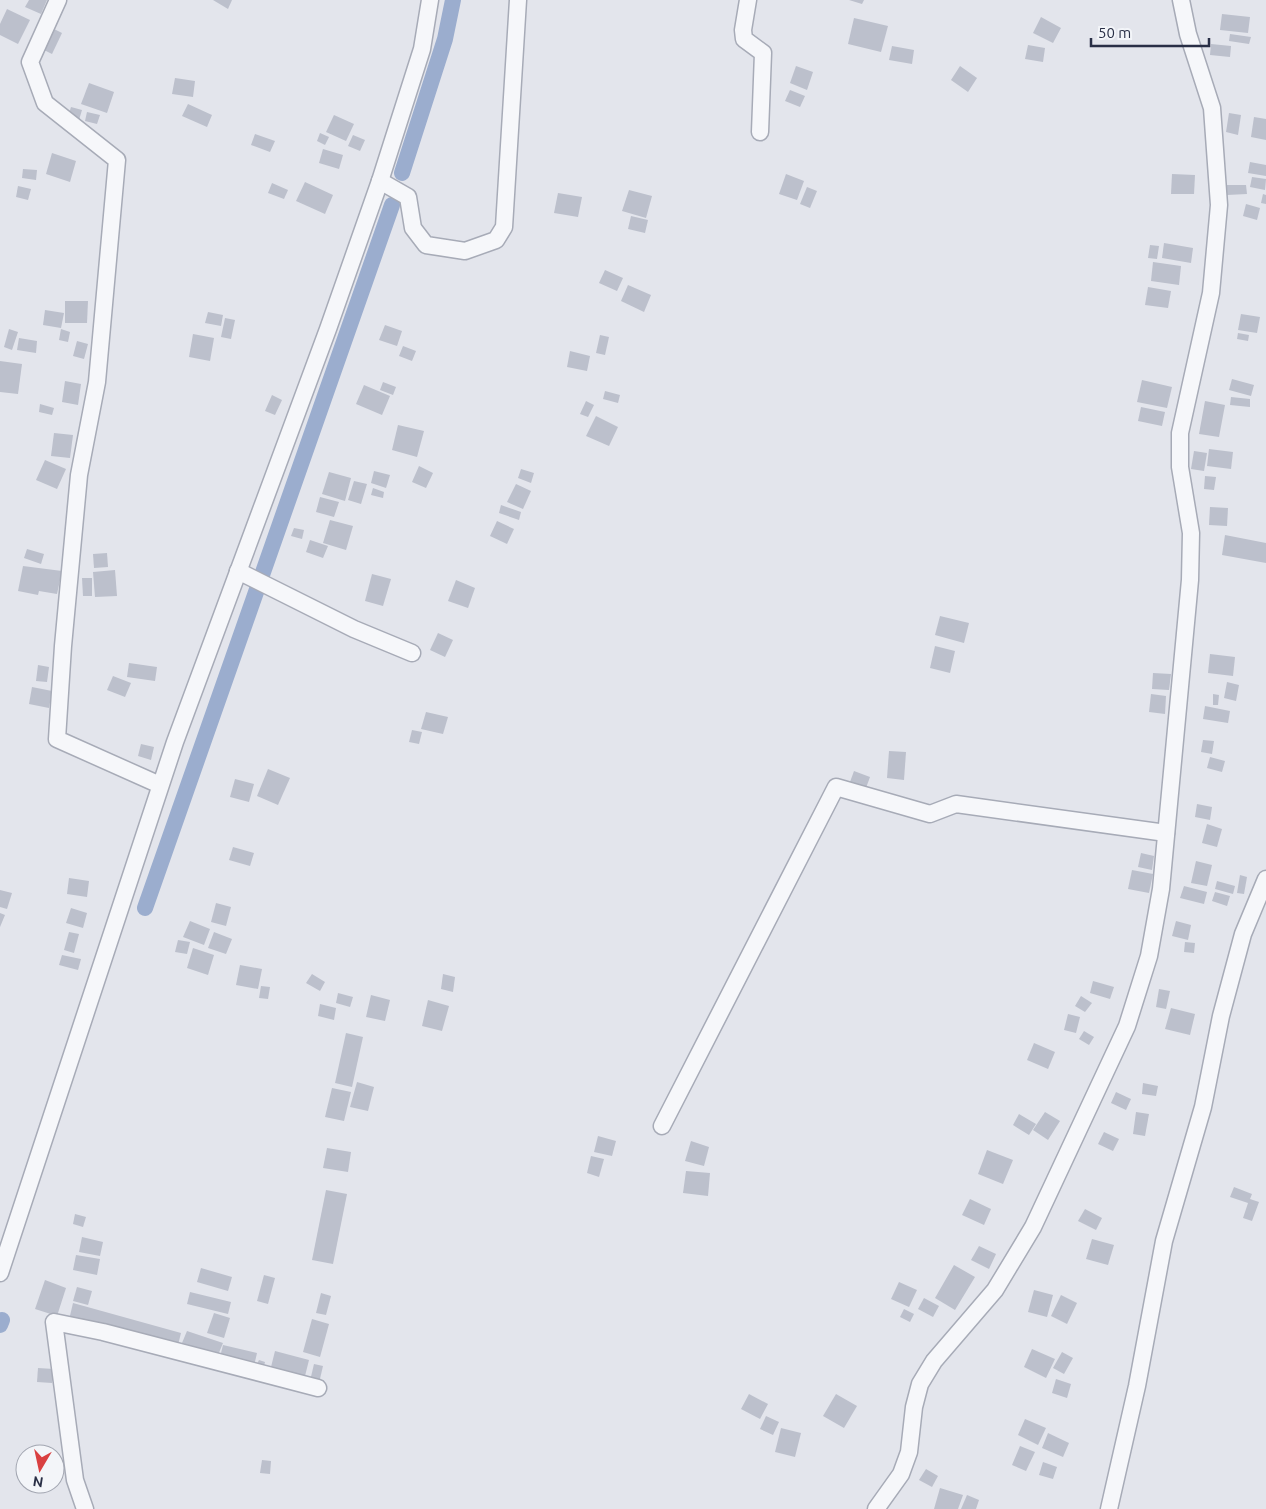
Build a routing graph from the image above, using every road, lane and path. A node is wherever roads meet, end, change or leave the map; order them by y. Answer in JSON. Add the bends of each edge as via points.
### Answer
{"nodes":[{"id":1,"x":58,"y":0,"type":"edge"},
{"id":2,"x":430,"y":0,"type":"edge"},
{"id":3,"x":518,"y":0,"type":"edge"},
{"id":4,"x":748,"y":0,"type":"edge"},
{"id":5,"x":1181,"y":0,"type":"edge"},
{"id":6,"x":760,"y":132,"type":"dead end"},
{"id":7,"x":380,"y":180,"type":"junction"},
{"id":8,"x":238,"y":571,"type":"junction"},
{"id":9,"x":412,"y":652,"type":"dead end"},
{"id":10,"x":160,"y":785,"type":"junction"},
{"id":11,"x":1166,"y":833,"type":"junction"},
{"id":12,"x":1266,"y":879,"type":"edge"},
{"id":13,"x":662,"y":1126,"type":"dead end"},
{"id":14,"x":0,"y":1273,"type":"edge"},
{"id":15,"x":318,"y":1388,"type":"dead end"},
{"id":16,"x":85,"y":1509,"type":"edge"},
{"id":17,"x":876,"y":1509,"type":"edge"},
{"id":18,"x":1109,"y":1509,"type":"edge"}],
"edges":[{"from":1,"to":10,"type":"street","via":[[30,62],[45,103],[117,160],[97,382],[79,476],[57,739]]},
{"from":2,"to":7,"type":"street","via":[[422,49]]},
{"from":3,"to":7,"type":"street","via":[[504,228],[496,240],[465,251],[426,245],[413,228],[408,197]]},
{"from":4,"to":6,"type":"street","via":[[744,39],[763,53]]},
{"from":5,"to":11,"type":"street","via":[[1188,34],[1212,108],[1219,205],[1211,292],[1180,432],[1180,466],[1191,533],[1190,580]]},
{"from":7,"to":8,"type":"street"},
{"from":8,"to":9,"type":"street","via":[[354,629]]},
{"from":8,"to":10,"type":"street"},
{"from":10,"to":14,"type":"street"},
{"from":11,"to":13,"type":"street","via":[[956,804],[930,814],[836,787]]},
{"from":11,"to":17,"type":"street","via":[[1161,889],[1149,956],[1127,1026],[1033,1227],[995,1290],[934,1361],[920,1384],[909,1452],[901,1474]]},
{"from":12,"to":18,"type":"street","via":[[1242,934],[1221,1016],[1203,1108],[1164,1241],[1137,1386]]},
{"from":15,"to":16,"type":"street","via":[[54,1322],[75,1480]]}]}
